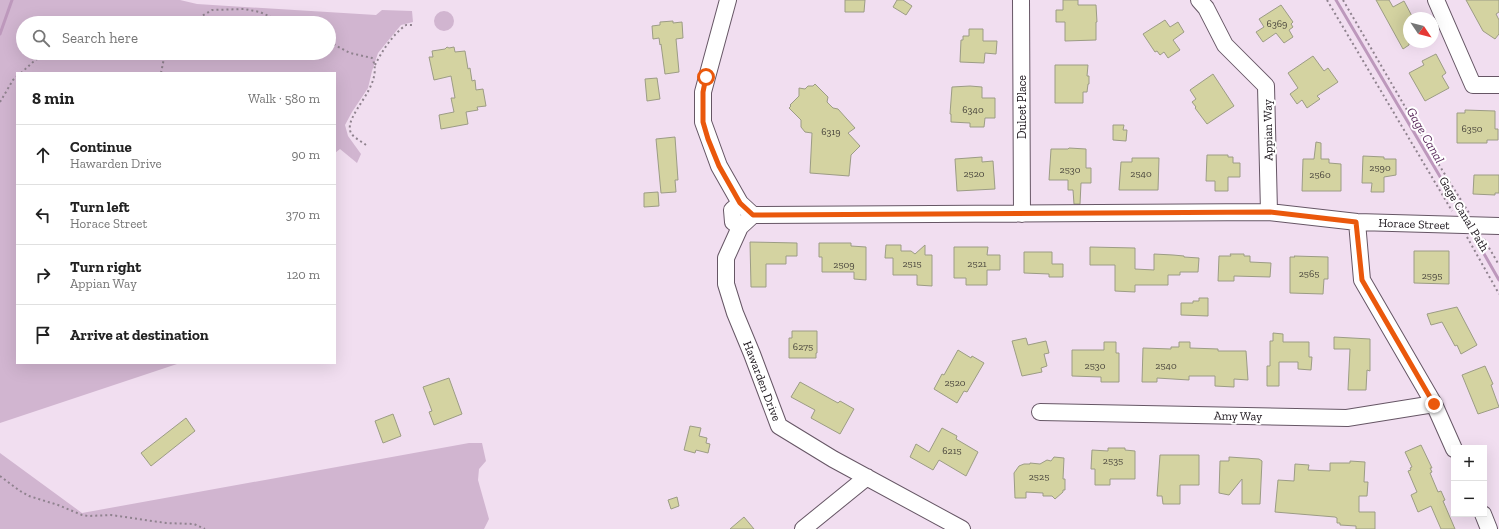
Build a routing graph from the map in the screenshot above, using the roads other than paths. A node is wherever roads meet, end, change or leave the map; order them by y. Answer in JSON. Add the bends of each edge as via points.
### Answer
{"nodes":[{"id":1,"x":728,"y":0,"type":"edge"},
{"id":2,"x":1021,"y":0,"type":"edge"},
{"id":3,"x":1199,"y":0,"type":"edge"},
{"id":4,"x":1436,"y":0,"type":"edge"},
{"id":5,"x":1499,"y":85,"type":"edge"},
{"id":6,"x":740,"y":203,"type":"junction"},
{"id":7,"x":1270,"y":212,"type":"junction"},
{"id":8,"x":1022,"y":214,"type":"junction"},
{"id":9,"x":753,"y":215,"type":"junction"},
{"id":10,"x":1356,"y":222,"type":"junction"},
{"id":11,"x":1499,"y":226,"type":"edge"},
{"id":12,"x":740,"y":227,"type":"junction"},
{"id":13,"x":1434,"y":404,"type":"junction"},
{"id":14,"x":1040,"y":412,"type":"dead end"},
{"id":15,"x":1452,"y":445,"type":"edge"},
{"id":16,"x":867,"y":477,"type":"junction"},
{"id":17,"x":1484,"y":517,"type":"edge"},
{"id":18,"x":803,"y":529,"type":"edge"},
{"id":19,"x":962,"y":529,"type":"edge"},
{"id":20,"x":1489,"y":529,"type":"edge"}],
"edges":[{"from":1,"to":6,"type":"street","via":[[703,92],[703,122],[719,166]]},
{"from":2,"to":8,"type":"street","name":"Dulcet Place"},
{"from":3,"to":7,"type":"street","name":"Appian Way","via":[[1206,8],[1225,45],[1266,86]]},
{"from":4,"to":5,"type":"street","via":[[1473,85]]},
{"from":6,"to":9,"type":"street"},
{"from":6,"to":12,"type":"street","via":[[732,210],[734,222]]},
{"from":7,"to":8,"type":"street","name":"Horace Street"},
{"from":7,"to":10,"type":"street","name":"Horace Street"},
{"from":8,"to":9,"type":"street","name":"Horace Street"},
{"from":9,"to":12,"type":"street","name":"Hawarden Drive"},
{"from":10,"to":11,"type":"street","name":"Horace Street"},
{"from":10,"to":13,"type":"street","via":[[1362,280]]},
{"from":12,"to":16,"type":"street","name":"Hawarden Drive","via":[[726,258],[726,284],[734,313],[779,426]]},
{"from":13,"to":14,"type":"street","name":"Amy Way","via":[[1347,418]]},
{"from":13,"to":15,"type":"street"},
{"from":16,"to":18,"type":"street"},
{"from":16,"to":19,"type":"street","name":"Hawarden Drive"},
{"from":17,"to":20,"type":"street"}]}
